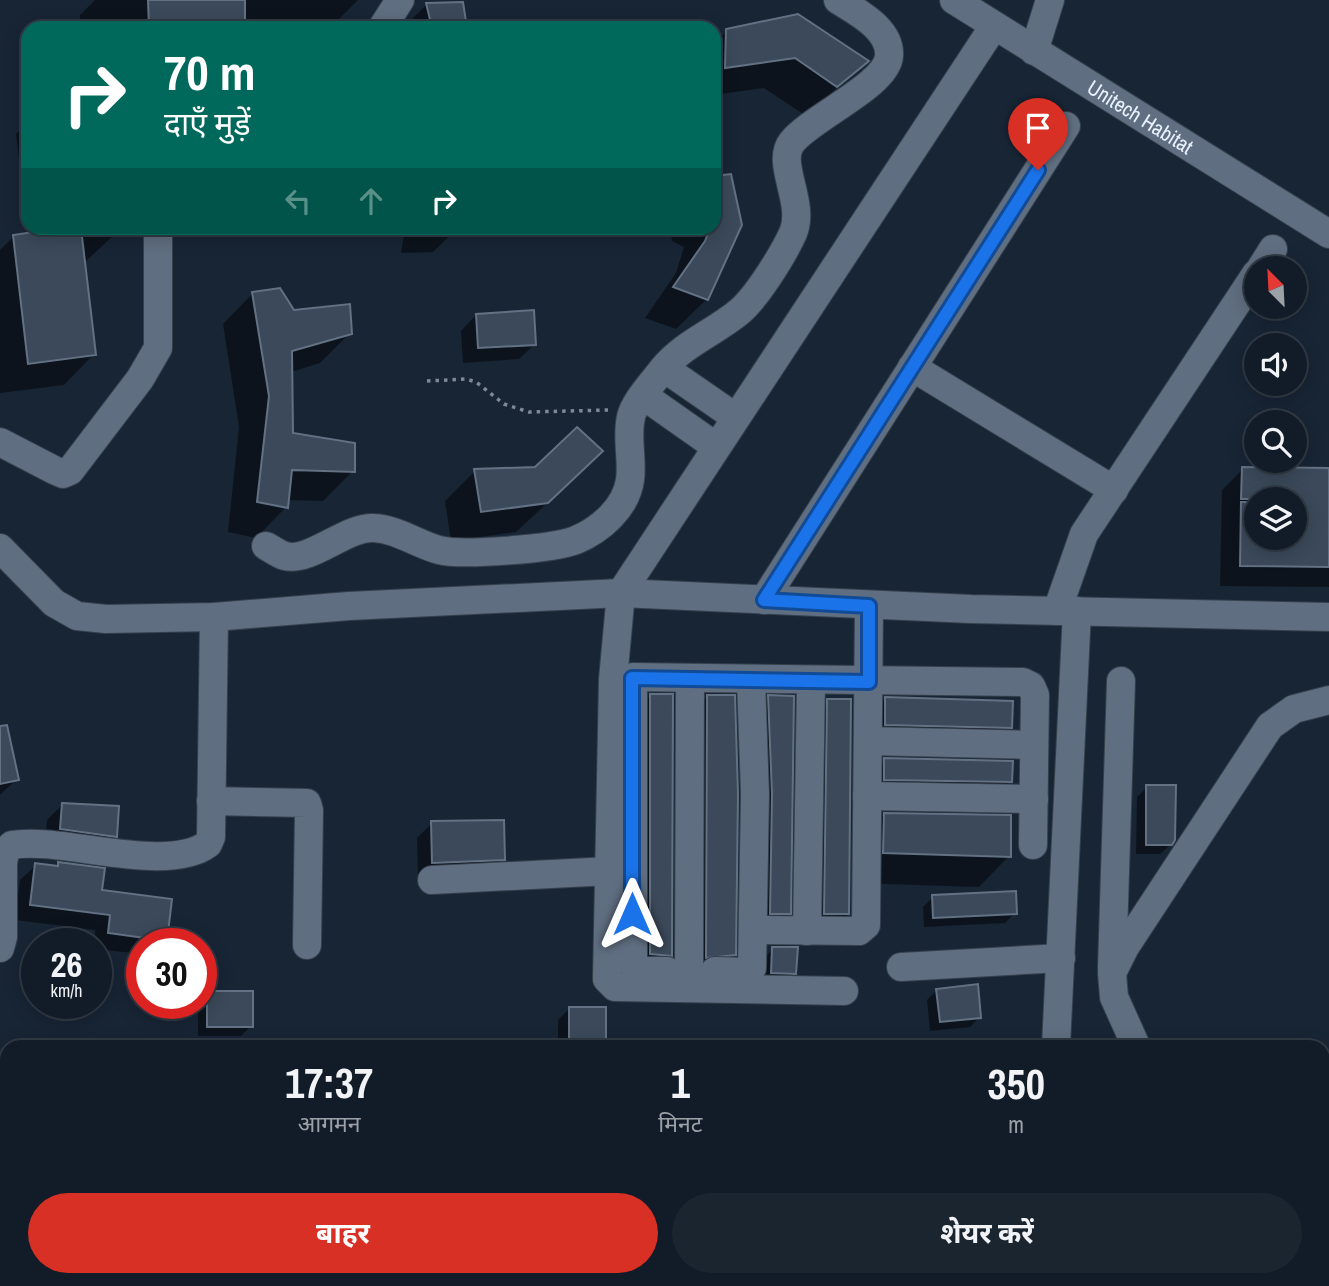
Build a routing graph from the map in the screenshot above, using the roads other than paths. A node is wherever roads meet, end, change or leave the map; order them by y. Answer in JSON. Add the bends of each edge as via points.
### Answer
{"nodes":[{"id":1,"x":400,"y":0,"type":"edge"},
{"id":2,"x":838,"y":0,"type":"edge"},
{"id":3,"x":954,"y":0,"type":"edge"},
{"id":4,"x":1049,"y":0,"type":"edge"},
{"id":5,"x":386,"y":21,"type":"edge"},
{"id":6,"x":994,"y":26,"type":"junction"},
{"id":7,"x":1034,"y":51,"type":"junction"},
{"id":8,"x":1066,"y":126,"type":"dead end"},
{"id":9,"x":1329,"y":234,"type":"edge"},
{"id":10,"x":158,"y":235,"type":"edge"},
{"id":11,"x":1244,"y":292,"type":"edge"},
{"id":12,"x":664,"y":368,"type":"junction"},
{"id":13,"x":912,"y":368,"type":"junction"},
{"id":14,"x":638,"y":405,"type":"junction"},
{"id":15,"x":735,"y":417,"type":"junction"},
{"id":16,"x":0,"y":442,"type":"edge"},
{"id":17,"x":715,"y":446,"type":"junction"},
{"id":18,"x":1114,"y":489,"type":"junction"},
{"id":19,"x":266,"y":546,"type":"dead end"},
{"id":20,"x":0,"y":548,"type":"edge"},
{"id":21,"x":621,"y":593,"type":"junction"},
{"id":22,"x":764,"y":600,"type":"junction"},
{"id":23,"x":869,"y":606,"type":"junction"},
{"id":24,"x":1067,"y":611,"type":"junction"},
{"id":25,"x":214,"y":617,"type":"junction"},
{"id":26,"x":1329,"y":617,"type":"edge"},
{"id":27,"x":690,"y":680,"type":"junction"},
{"id":28,"x":751,"y":680,"type":"junction"},
{"id":29,"x":811,"y":681,"type":"junction"},
{"id":30,"x":1121,"y":681,"type":"dead end"},
{"id":31,"x":869,"y":682,"type":"junction"},
{"id":32,"x":1329,"y":700,"type":"edge"},
{"id":33,"x":868,"y":741,"type":"junction"},
{"id":34,"x":1034,"y":744,"type":"junction"},
{"id":35,"x":867,"y":796,"type":"junction"},
{"id":36,"x":1034,"y":799,"type":"junction"},
{"id":37,"x":211,"y":801,"type":"junction"},
{"id":38,"x":1033,"y":845,"type":"dead end"},
{"id":39,"x":610,"y":871,"type":"junction"},
{"id":40,"x":432,"y":880,"type":"dead end"},
{"id":41,"x":753,"y":930,"type":"junction"},
{"id":42,"x":807,"y":931,"type":"junction"},
{"id":43,"x":307,"y":945,"type":"dead end"},
{"id":44,"x":0,"y":948,"type":"edge"},
{"id":45,"x":1060,"y":958,"type":"junction"},
{"id":46,"x":901,"y":967,"type":"dead end"},
{"id":47,"x":689,"y":970,"type":"junction"},
{"id":48,"x":1112,"y":972,"type":"junction"},
{"id":49,"x":844,"y":991,"type":"dead end"},
{"id":50,"x":1056,"y":1040,"type":"edge"},
{"id":51,"x":1133,"y":1040,"type":"edge"}],
"edges":[{"from":1,"to":5,"type":"street"},
{"from":2,"to":12,"type":"street","via":[[870,20],[884,36],[890,55],[884,71],[790,144],[786,156],[798,218],[792,235],[749,301]]},
{"from":3,"to":6,"type":"street","name":"Unitech Habitat"},
{"from":4,"to":7,"type":"street"},
{"from":6,"to":7,"type":"street","name":"Unitech Habitat"},
{"from":6,"to":15,"type":"street"},
{"from":7,"to":9,"type":"street","name":"Unitech Habitat"},
{"from":8,"to":13,"type":"street"},
{"from":10,"to":16,"type":"street","via":[[158,348],[70,471],[63,474]]},
{"from":11,"to":18,"type":"street"},
{"from":12,"to":14,"type":"street"},
{"from":12,"to":15,"type":"street"},
{"from":13,"to":18,"type":"street"},
{"from":13,"to":22,"type":"street"},
{"from":14,"to":17,"type":"street"},
{"from":14,"to":19,"type":"street","via":[[623,503],[606,521],[576,540],[551,546],[452,552],[369,528],[286,557]]},
{"from":15,"to":17,"type":"street"},
{"from":17,"to":21,"type":"street"},
{"from":18,"to":24,"type":"street","via":[[1084,534]]},
{"from":20,"to":25,"type":"street","via":[[54,603],[77,616]]},
{"from":21,"to":22,"type":"street"},
{"from":21,"to":25,"type":"street"},
{"from":21,"to":39,"type":"street","via":[[613,679]]},
{"from":22,"to":23,"type":"street"},
{"from":23,"to":24,"type":"street"},
{"from":23,"to":31,"type":"street"},
{"from":24,"to":26,"type":"street"},
{"from":24,"to":45,"type":"street"},
{"from":25,"to":37,"type":"street"},
{"from":27,"to":28,"type":"street"},
{"from":27,"to":47,"type":"street"},
{"from":27,"to":47,"type":"street","via":[[631,680],[633,965],[638,971]]},
{"from":28,"to":29,"type":"street"},
{"from":28,"to":41,"type":"street"},
{"from":29,"to":31,"type":"street"},
{"from":29,"to":42,"type":"street"},
{"from":30,"to":48,"type":"street"},
{"from":31,"to":33,"type":"street"},
{"from":31,"to":34,"type":"street","via":[[1023,682],[1035,695]]},
{"from":32,"to":48,"type":"street","via":[[1294,709],[1270,726]]},
{"from":33,"to":34,"type":"street"},
{"from":33,"to":35,"type":"street"},
{"from":34,"to":36,"type":"street"},
{"from":35,"to":36,"type":"street"},
{"from":35,"to":42,"type":"street","via":[[866,925],[859,931]]},
{"from":36,"to":38,"type":"street"},
{"from":37,"to":43,"type":"street","via":[[307,803]]},
{"from":37,"to":44,"type":"street","via":[[208,844],[189,855],[12,845],[3,863]]},
{"from":39,"to":40,"type":"street"},
{"from":39,"to":49,"type":"street","via":[[606,973],[611,985]]},
{"from":41,"to":42,"type":"street"},
{"from":41,"to":47,"type":"street","via":[[750,971]]},
{"from":45,"to":46,"type":"street"},
{"from":45,"to":50,"type":"street"},
{"from":48,"to":51,"type":"street","via":[[1114,997]]}]}
